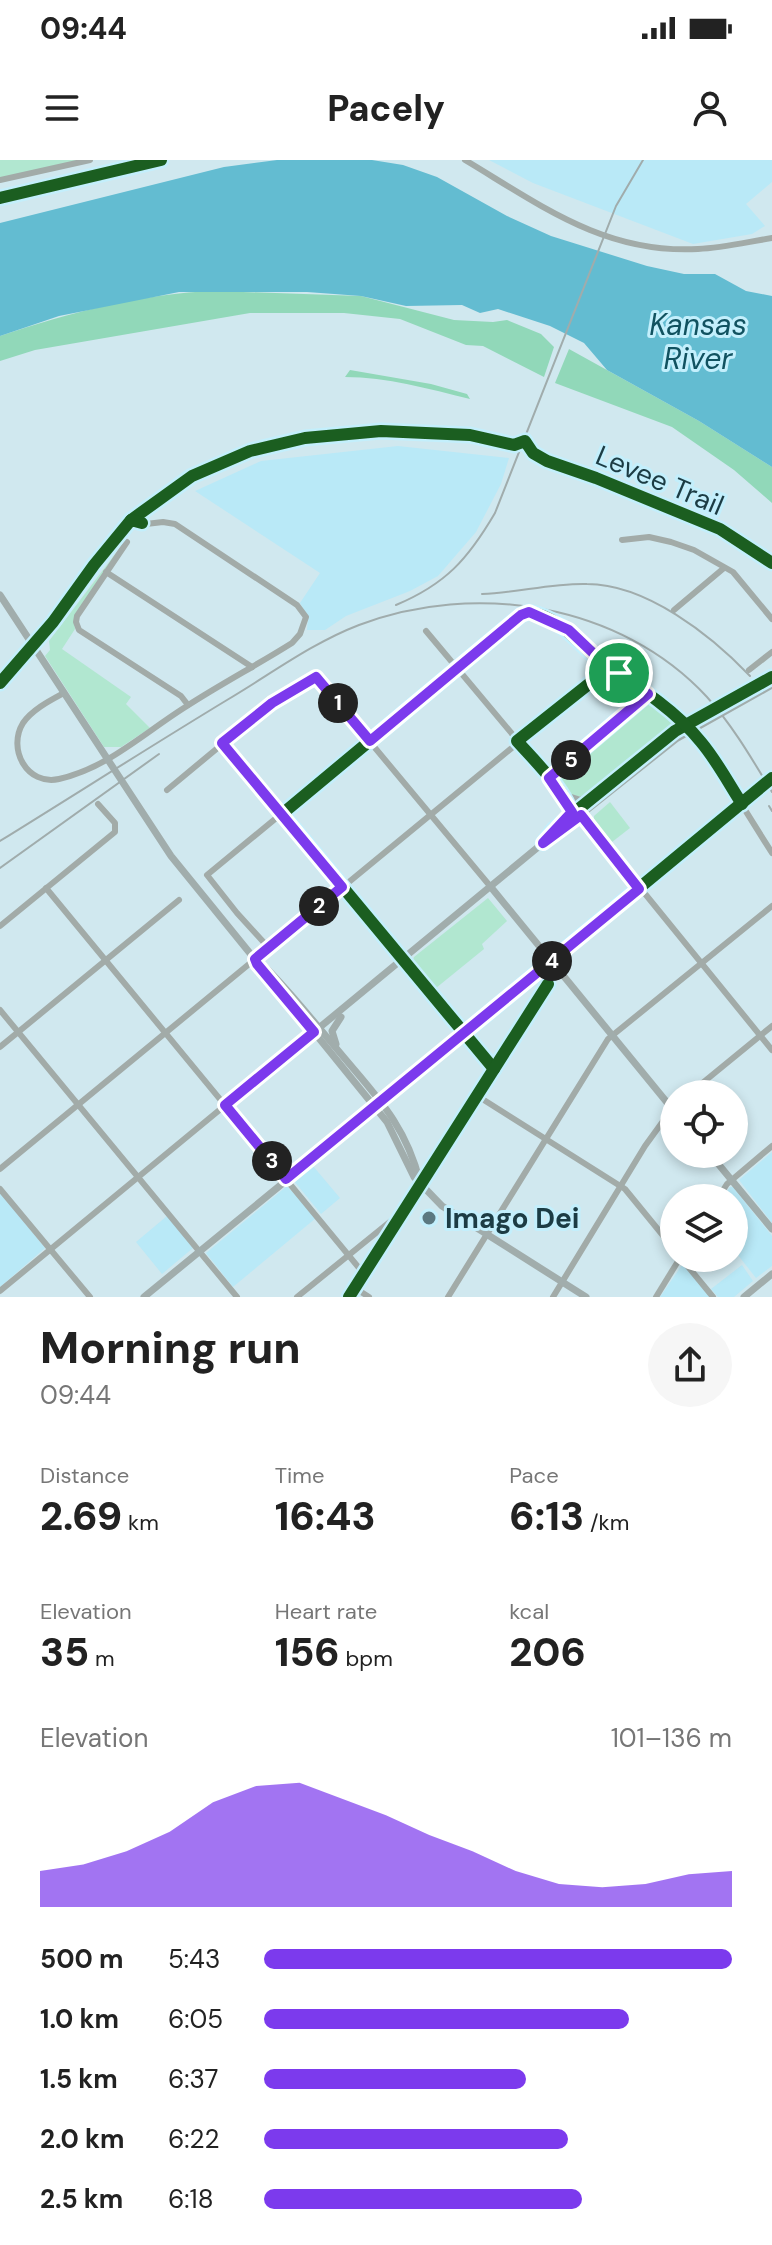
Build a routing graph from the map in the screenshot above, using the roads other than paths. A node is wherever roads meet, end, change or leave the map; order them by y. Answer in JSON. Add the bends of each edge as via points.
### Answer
{"nodes":[{"id":1,"x":90,"y":160,"type":"edge"},
{"id":2,"x":465,"y":160,"type":"edge"},
{"id":3,"x":0,"y":180,"type":"edge"},
{"id":4,"x":772,"y":238,"type":"edge"},
{"id":5,"x":146,"y":524,"type":"dead end"},
{"id":6,"x":622,"y":540,"type":"dead end"},
{"id":7,"x":127,"y":542,"type":"dead end"},
{"id":8,"x":724,"y":568,"type":"junction"},
{"id":9,"x":106,"y":572,"type":"junction"},
{"id":10,"x":0,"y":595,"type":"edge"},
{"id":11,"x":674,"y":610,"type":"dead end"},
{"id":12,"x":772,"y":619,"type":"edge"},
{"id":13,"x":426,"y":631,"type":"dead end"},
{"id":14,"x":772,"y":652,"type":"edge"},
{"id":15,"x":252,"y":667,"type":"junction"},
{"id":16,"x":609,"y":668,"type":"junction"},
{"id":17,"x":457,"y":669,"type":"junction"},
{"id":18,"x":749,"y":670,"type":"dead end"},
{"id":19,"x":772,"y":677,"type":"edge"},
{"id":20,"x":772,"y":685,"type":"edge"},
{"id":21,"x":62,"y":694,"type":"junction"},
{"id":22,"x":648,"y":694,"type":"junction"},
{"id":23,"x":188,"y":705,"type":"junction"},
{"id":24,"x":370,"y":741,"type":"junction"},
{"id":25,"x":517,"y":741,"type":"junction"},
{"id":26,"x":222,"y":743,"type":"junction"},
{"id":27,"x":549,"y":778,"type":"junction"},
{"id":28,"x":772,"y":778,"type":"edge"},
{"id":29,"x":616,"y":780,"type":"junction"},
{"id":30,"x":167,"y":790,"type":"dead end"},
{"id":31,"x":561,"y":794,"type":"junction"},
{"id":32,"x":98,"y":804,"type":"dead end"},
{"id":33,"x":742,"y":804,"type":"junction"},
{"id":34,"x":282,"y":814,"type":"junction"},
{"id":35,"x":430,"y":814,"type":"junction"},
{"id":36,"x":571,"y":815,"type":"junction"},
{"id":37,"x":581,"y":815,"type":"junction"},
{"id":38,"x":543,"y":843,"type":"junction"},
{"id":39,"x":772,"y":853,"type":"edge"},
{"id":40,"x":490,"y":886,"type":"junction"},
{"id":41,"x":342,"y":887,"type":"junction"},
{"id":42,"x":46,"y":888,"type":"junction"},
{"id":43,"x":639,"y":889,"type":"junction"},
{"id":44,"x":179,"y":900,"type":"dead end"},
{"id":45,"x":772,"y":906,"type":"edge"},
{"id":46,"x":0,"y":926,"type":"edge"},
{"id":47,"x":268,"y":947,"type":"junction"},
{"id":48,"x":402,"y":958,"type":"junction"},
{"id":49,"x":255,"y":959,"type":"junction"},
{"id":50,"x":106,"y":960,"type":"junction"},
{"id":51,"x":551,"y":962,"type":"junction"},
{"id":52,"x":700,"y":963,"type":"junction"},
{"id":53,"x":548,"y":984,"type":"dead end"},
{"id":54,"x":360,"y":994,"type":"junction"},
{"id":55,"x":0,"y":1010,"type":"edge"},
{"id":56,"x":772,"y":1026,"type":"edge"},
{"id":57,"x":317,"y":1030,"type":"junction"},
{"id":58,"x":18,"y":1032,"type":"junction"},
{"id":59,"x":164,"y":1033,"type":"junction"},
{"id":60,"x":464,"y":1033,"type":"junction"},
{"id":61,"x":613,"y":1036,"type":"junction"},
{"id":62,"x":760,"y":1036,"type":"junction"},
{"id":63,"x":0,"y":1047,"type":"edge"},
{"id":64,"x":772,"y":1050,"type":"edge"},
{"id":65,"x":350,"y":1063,"type":"junction"},
{"id":66,"x":494,"y":1069,"type":"junction"},
{"id":67,"x":706,"y":1080,"type":"edge"},
{"id":68,"x":660,"y":1092,"type":"edge"},
{"id":69,"x":476,"y":1095,"type":"junction"},
{"id":70,"x":378,"y":1104,"type":"junction"},
{"id":71,"x":79,"y":1105,"type":"junction"},
{"id":72,"x":225,"y":1105,"type":"junction"},
{"id":73,"x":660,"y":1127,"type":"edge"},
{"id":74,"x":546,"y":1139,"type":"junction"},
{"id":75,"x":772,"y":1146,"type":"edge"},
{"id":76,"x":722,"y":1168,"type":"edge"},
{"id":77,"x":0,"y":1169,"type":"edge"},
{"id":78,"x":138,"y":1177,"type":"junction"},
{"id":79,"x":286,"y":1179,"type":"junction"},
{"id":80,"x":732,"y":1180,"type":"junction"},
{"id":81,"x":421,"y":1183,"type":"junction"},
{"id":82,"x":729,"y":1184,"type":"edge"},
{"id":83,"x":620,"y":1186,"type":"junction"},
{"id":84,"x":0,"y":1189,"type":"edge"},
{"id":85,"x":403,"y":1212,"type":"junction"},
{"id":86,"x":772,"y":1229,"type":"edge"},
{"id":87,"x":660,"y":1233,"type":"edge"},
{"id":88,"x":486,"y":1234,"type":"junction"},
{"id":89,"x":50,"y":1250,"type":"junction"},
{"id":90,"x":199,"y":1251,"type":"junction"},
{"id":91,"x":349,"y":1254,"type":"junction"},
{"id":92,"x":672,"y":1272,"type":"edge"},
{"id":93,"x":692,"y":1272,"type":"edge"},
{"id":94,"x":364,"y":1274,"type":"junction"},
{"id":95,"x":772,"y":1274,"type":"edge"},
{"id":96,"x":561,"y":1281,"type":"junction"},
{"id":97,"x":355,"y":1288,"type":"junction"},
{"id":98,"x":0,"y":1291,"type":"edge"},
{"id":99,"x":90,"y":1297,"type":"edge"},
{"id":100,"x":144,"y":1297,"type":"edge"},
{"id":101,"x":237,"y":1297,"type":"edge"},
{"id":102,"x":297,"y":1297,"type":"edge"},
{"id":103,"x":349,"y":1297,"type":"edge"},
{"id":104,"x":369,"y":1297,"type":"edge"},
{"id":105,"x":448,"y":1297,"type":"edge"},
{"id":106,"x":553,"y":1297,"type":"edge"},
{"id":107,"x":586,"y":1297,"type":"edge"},
{"id":108,"x":656,"y":1297,"type":"edge"},
{"id":109,"x":713,"y":1297,"type":"edge"},
{"id":110,"x":744,"y":1297,"type":"edge"}],
"edges":[{"from":1,"to":3,"type":"street"},
{"from":2,"to":4,"type":"street","via":[[562,218],[608,238],[645,247],[691,249]]},
{"from":5,"to":15,"type":"street","via":[[175,524],[297,605],[306,617],[292,643]]},
{"from":6,"to":8,"type":"street","via":[[671,542]]},
{"from":7,"to":9,"type":"street"},
{"from":8,"to":11,"type":"street"},
{"from":8,"to":12,"type":"street"},
{"from":9,"to":15,"type":"street"},
{"from":9,"to":23,"type":"street","via":[[76,622],[79,630]]},
{"from":10,"to":21,"type":"main road"},
{"from":13,"to":17,"type":"street"},
{"from":14,"to":18,"type":"street"},
{"from":15,"to":23,"type":"street"},
{"from":16,"to":17,"type":"street","via":[[569,630],[525,613]]},
{"from":16,"to":22,"type":"street"},
{"from":16,"to":25,"type":"street"},
{"from":17,"to":24,"type":"street"},
{"from":17,"to":25,"type":"street"},
{"from":19,"to":29,"type":"main road","via":[[675,731]]},
{"from":20,"to":29,"type":"main road"},
{"from":21,"to":23,"type":"street","via":[[28,717],[19,733],[21,760],[43,779],[96,767]]},
{"from":21,"to":49,"type":"main road","via":[[187,877]]},
{"from":22,"to":27,"type":"street"},
{"from":22,"to":33,"type":"street","via":[[702,743]]},
{"from":24,"to":26,"type":"street","via":[[316,677],[272,703]]},
{"from":24,"to":34,"type":"street"},
{"from":24,"to":35,"type":"street"},
{"from":25,"to":27,"type":"street"},
{"from":25,"to":35,"type":"street"},
{"from":26,"to":30,"type":"street"},
{"from":26,"to":34,"type":"street"},
{"from":27,"to":31,"type":"street"},
{"from":28,"to":33,"type":"street"},
{"from":29,"to":31,"type":"street","via":[[581,800]]},
{"from":29,"to":36,"type":"main road"},
{"from":29,"to":37,"type":"main road"},
{"from":31,"to":36,"type":"street"},
{"from":32,"to":42,"type":"street","via":[[115,823],[115,832]]},
{"from":33,"to":39,"type":"street"},
{"from":33,"to":43,"type":"street"},
{"from":34,"to":41,"type":"street"},
{"from":34,"to":47,"type":"street","via":[[207,875]]},
{"from":35,"to":40,"type":"street"},
{"from":35,"to":41,"type":"street"},
{"from":36,"to":38,"type":"main road"},
{"from":37,"to":38,"type":"main road"},
{"from":37,"to":43,"type":"street"},
{"from":38,"to":40,"type":"main road"},
{"from":40,"to":48,"type":"main road"},
{"from":40,"to":51,"type":"main road"},
{"from":41,"to":47,"type":"street"},
{"from":41,"to":48,"type":"street"},
{"from":42,"to":46,"type":"street"},
{"from":42,"to":50,"type":"street"},
{"from":43,"to":51,"type":"street"},
{"from":43,"to":52,"type":"street"},
{"from":44,"to":50,"type":"street"},
{"from":45,"to":52,"type":"street"},
{"from":47,"to":49,"type":"street"},
{"from":48,"to":54,"type":"main road"},
{"from":48,"to":60,"type":"street"},
{"from":49,"to":57,"type":"main road"},
{"from":49,"to":59,"type":"street"},
{"from":50,"to":58,"type":"street"},
{"from":50,"to":59,"type":"street"},
{"from":51,"to":60,"type":"street"},
{"from":51,"to":61,"type":"main road"},
{"from":52,"to":61,"type":"street"},
{"from":52,"to":62,"type":"street"},
{"from":53,"to":66,"type":"street"},
{"from":54,"to":57,"type":"main road"},
{"from":54,"to":65,"type":"main road","via":[[332,1031]]},
{"from":55,"to":58,"type":"street"},
{"from":56,"to":62,"type":"street"},
{"from":57,"to":65,"type":"main road"},
{"from":57,"to":70,"type":"main road"},
{"from":57,"to":72,"type":"street"},
{"from":58,"to":63,"type":"street"},
{"from":58,"to":71,"type":"street"},
{"from":59,"to":71,"type":"street"},
{"from":59,"to":72,"type":"street"},
{"from":60,"to":66,"type":"street"},
{"from":60,"to":70,"type":"street"},
{"from":61,"to":68,"type":"main road"},
{"from":61,"to":74,"type":"street"},
{"from":62,"to":64,"type":"street"},
{"from":62,"to":67,"type":"street"},
{"from":65,"to":70,"type":"main road"},
{"from":66,"to":69,"type":"street"},
{"from":69,"to":74,"type":"street"},
{"from":69,"to":81,"type":"street"},
{"from":70,"to":79,"type":"main road"},
{"from":70,"to":81,"type":"main road","via":[[410,1172]]},
{"from":71,"to":77,"type":"street"},
{"from":71,"to":78,"type":"street"},
{"from":72,"to":78,"type":"street"},
{"from":72,"to":79,"type":"street"},
{"from":73,"to":83,"type":"street"},
{"from":74,"to":83,"type":"street"},
{"from":74,"to":88,"type":"street"},
{"from":75,"to":80,"type":"street"},
{"from":76,"to":80,"type":"main road"},
{"from":78,"to":89,"type":"street"},
{"from":78,"to":90,"type":"street"},
{"from":79,"to":90,"type":"main road"},
{"from":79,"to":91,"type":"street"},
{"from":80,"to":82,"type":"street"},
{"from":80,"to":86,"type":"main road"},
{"from":81,"to":85,"type":"street"},
{"from":81,"to":88,"type":"main road","via":[[442,1206]]},
{"from":83,"to":87,"type":"street"},
{"from":83,"to":96,"type":"street"},
{"from":84,"to":89,"type":"street"},
{"from":85,"to":91,"type":"street"},
{"from":85,"to":94,"type":"street"},
{"from":88,"to":96,"type":"main road"},
{"from":88,"to":105,"type":"street"},
{"from":89,"to":98,"type":"street"},
{"from":89,"to":99,"type":"street"},
{"from":90,"to":100,"type":"main road"},
{"from":90,"to":101,"type":"street"},
{"from":91,"to":94,"type":"street"},
{"from":91,"to":102,"type":"street"},
{"from":92,"to":108,"type":"street"},
{"from":93,"to":109,"type":"street"},
{"from":94,"to":97,"type":"street"},
{"from":95,"to":110,"type":"main road"},
{"from":96,"to":106,"type":"street"},
{"from":96,"to":107,"type":"main road"},
{"from":97,"to":103,"type":"street"},
{"from":97,"to":104,"type":"street"}]}
